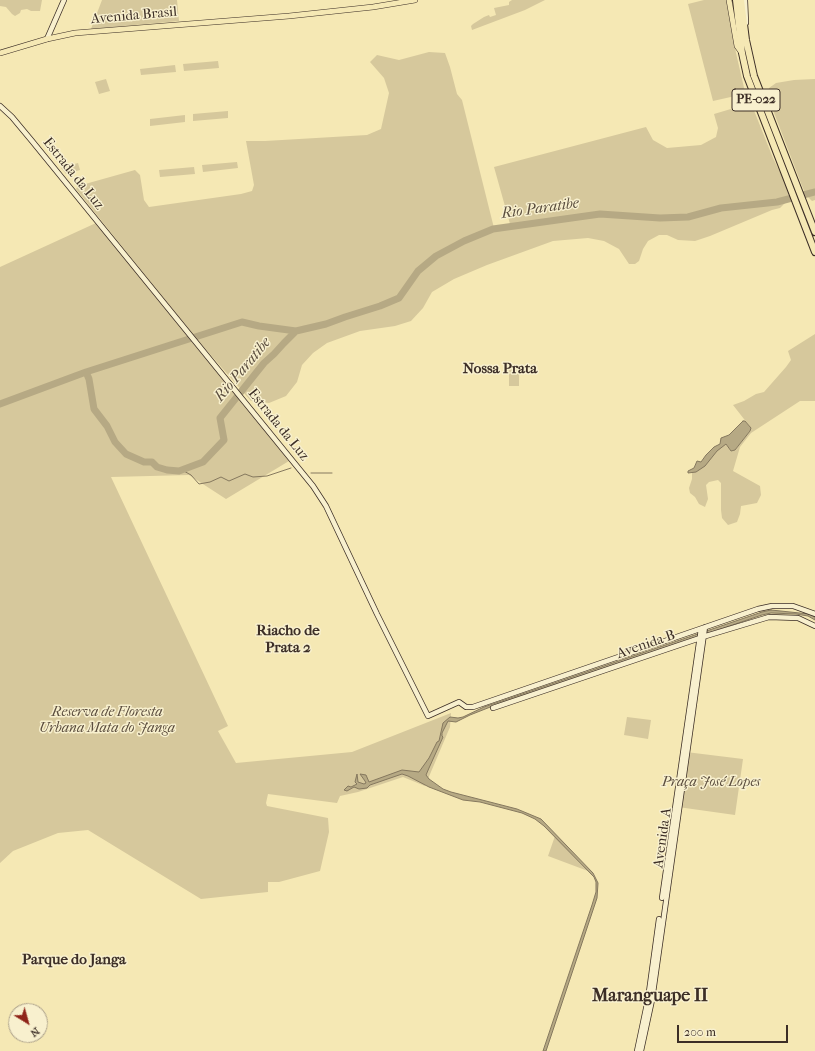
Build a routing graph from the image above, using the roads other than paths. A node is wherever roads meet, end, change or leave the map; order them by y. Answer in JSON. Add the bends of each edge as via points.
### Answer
{"nodes":[{"id":1,"x":64,"y":0,"type":"edge"},
{"id":2,"x":415,"y":0,"type":"edge"},
{"id":3,"x":730,"y":0,"type":"edge"},
{"id":4,"x":736,"y":0,"type":"edge"},
{"id":5,"x":741,"y":0,"type":"edge"},
{"id":6,"x":745,"y":0,"type":"edge"},
{"id":7,"x":47,"y":39,"type":"junction"},
{"id":8,"x":746,"y":40,"type":"junction"},
{"id":9,"x":742,"y":53,"type":"junction"},
{"id":10,"x":0,"y":54,"type":"edge"},
{"id":11,"x":0,"y":106,"type":"edge"},
{"id":12,"x":815,"y":232,"type":"edge"},
{"id":13,"x":815,"y":252,"type":"edge"},
{"id":14,"x":815,"y":614,"type":"edge"},
{"id":15,"x":815,"y":626,"type":"edge"},
{"id":16,"x":703,"y":629,"type":"junction"},
{"id":17,"x":702,"y":637,"type":"junction"},
{"id":18,"x":495,"y":699,"type":"junction"},
{"id":19,"x":459,"y":702,"type":"joint"},
{"id":20,"x":637,"y":1051,"type":"edge"},
{"id":21,"x":641,"y":1051,"type":"edge"}],
"edges":[{"from":1,"to":7,"type":"main road"},
{"from":2,"to":7,"type":"main road","name":"Avenida Brasil","via":[[289,16],[82,32]]},
{"from":3,"to":9,"type":"main road","number":"PE-022","via":[[737,46]]},
{"from":4,"to":9,"type":"highway","number":"PE-022"},
{"from":5,"to":8,"type":"highway","number":"PE-022"},
{"from":6,"to":8,"type":"main road"},
{"from":7,"to":10,"type":"main road","name":"Avenida Brasil"},
{"from":8,"to":12,"type":"highway","number":"PE-022","via":[[757,83]]},
{"from":9,"to":13,"type":"highway","number":"PE-022","via":[[747,76]]},
{"from":11,"to":19,"type":"main road","name":"Estrada da Luz","via":[[27,135],[313,486],[326,506],[428,716]]},
{"from":14,"to":16,"type":"main road","name":"Avenida B","via":[[793,606],[772,606]]},
{"from":15,"to":17,"type":"main road","name":"Avenida B","via":[[798,618],[774,616]]},
{"from":16,"to":17,"type":"main road","name":"Avenida A"},
{"from":16,"to":18,"type":"main road","name":"Avenida B"},
{"from":17,"to":18,"type":"main road","name":"Avenida B","via":[[494,708]]},
{"from":17,"to":20,"type":"main road","name":"Avenida A","via":[[649,992]]},
{"from":17,"to":21,"type":"main road","name":"Avenida A","via":[[652,1000]]},
{"from":18,"to":19,"type":"main road","name":"Avenida B","via":[[469,707]]}]}
